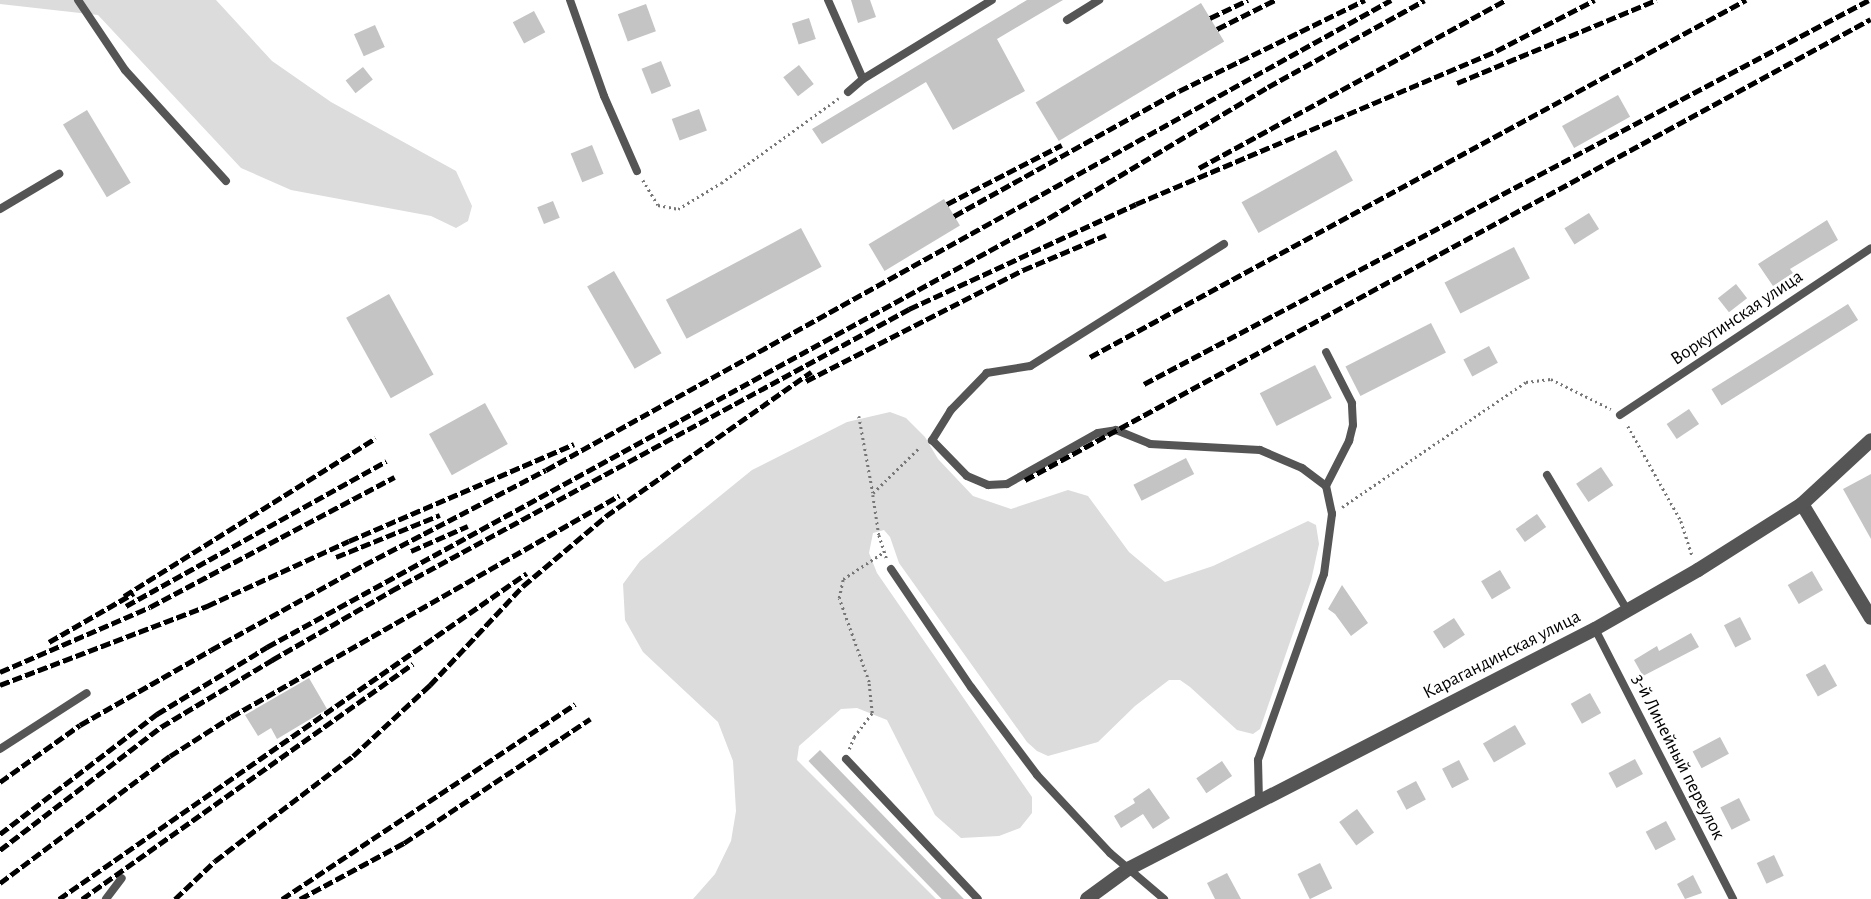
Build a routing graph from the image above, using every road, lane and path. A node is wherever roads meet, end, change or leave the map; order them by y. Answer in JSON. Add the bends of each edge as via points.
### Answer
{"nodes":[{"id":1,"x":79,"y":0,"type":"edge"},
{"id":2,"x":570,"y":0,"type":"edge"},
{"id":3,"x":828,"y":0,"type":"edge"},
{"id":4,"x":992,"y":0,"type":"edge"},
{"id":5,"x":1100,"y":0,"type":"edge"},
{"id":6,"x":1067,"y":20,"type":"dead end"},
{"id":7,"x":863,"y":79,"type":"junction"},
{"id":8,"x":848,"y":92,"type":"joint"},
{"id":9,"x":637,"y":171,"type":"joint"},
{"id":10,"x":59,"y":174,"type":"dead end"},
{"id":11,"x":226,"y":181,"type":"dead end"},
{"id":12,"x":0,"y":209,"type":"edge"},
{"id":13,"x":1224,"y":244,"type":"dead end"},
{"id":14,"x":1871,"y":248,"type":"edge"},
{"id":15,"x":1326,"y":352,"type":"dead end"},
{"id":16,"x":1620,"y":415,"type":"junction"},
{"id":17,"x":859,"y":416,"type":"dead end"},
{"id":18,"x":932,"y":440,"type":"junction"},
{"id":19,"x":1871,"y":440,"type":"edge"},
{"id":20,"x":1547,"y":475,"type":"dead end"},
{"id":21,"x":1326,"y":486,"type":"junction"},
{"id":22,"x":873,"y":493,"type":"junction"},
{"id":23,"x":1802,"y":504,"type":"junction"},
{"id":24,"x":1332,"y":514,"type":"junction"},
{"id":25,"x":884,"y":552,"type":"junction"},
{"id":26,"x":891,"y":569,"type":"joint"},
{"id":27,"x":1698,"y":570,"type":"junction"},
{"id":28,"x":1628,"y":610,"type":"junction"},
{"id":29,"x":1871,"y":618,"type":"edge"},
{"id":30,"x":1595,"y":629,"type":"junction"},
{"id":31,"x":87,"y":693,"type":"dead end"},
{"id":32,"x":0,"y":749,"type":"edge"},
{"id":33,"x":846,"y":758,"type":"joint"},
{"id":34,"x":1259,"y":801,"type":"junction"},
{"id":35,"x":1128,"y":869,"type":"junction"},
{"id":36,"x":122,"y":878,"type":"dead end"},
{"id":37,"x":106,"y":899,"type":"edge"},
{"id":38,"x":978,"y":899,"type":"edge"},
{"id":39,"x":1087,"y":899,"type":"edge"},
{"id":40,"x":1164,"y":899,"type":"edge"},
{"id":41,"x":1733,"y":899,"type":"edge"}],
"edges":[{"from":1,"to":11,"type":"lane","via":[[125,70]]},
{"from":2,"to":9,"type":"lane"},
{"from":3,"to":7,"type":"lane"},
{"from":4,"to":7,"type":"lane"},
{"from":5,"to":6,"type":"lane"},
{"from":7,"to":8,"type":"lane"},
{"from":8,"to":9,"type":"path","via":[[678,209],[658,205]]},
{"from":10,"to":12,"type":"lane"},
{"from":13,"to":18,"type":"lane","via":[[1030,366],[987,373],[951,410]]},
{"from":14,"to":16,"type":"lane","name":"Воркутинская улица"},
{"from":15,"to":21,"type":"lane","via":[[1352,403],[1353,425]]},
{"from":16,"to":24,"type":"path","via":[[1551,379],[1525,382]]},
{"from":16,"to":27,"type":"path","via":[[1681,521]]},
{"from":17,"to":22,"type":"path"},
{"from":18,"to":21,"type":"lane","via":[[967,476],[988,485],[1007,484],[1098,433],[1116,430],[1150,444],[1261,450],[1302,468]]},
{"from":18,"to":22,"type":"path","via":[[913,451]]},
{"from":19,"to":23,"type":"street","name":"Карагандинская улица"},
{"from":20,"to":28,"type":"lane"},
{"from":21,"to":24,"type":"lane"},
{"from":22,"to":25,"type":"path"},
{"from":23,"to":27,"type":"street","name":"Карагандинская улица"},
{"from":23,"to":29,"type":"street"},
{"from":24,"to":34,"type":"lane","via":[[1324,574],[1258,760]]},
{"from":25,"to":26,"type":"path"},
{"from":25,"to":33,"type":"path","via":[[843,579],[839,597],[869,682],[872,713],[854,737]]},
{"from":26,"to":35,"type":"lane","via":[[1037,775]]},
{"from":27,"to":28,"type":"street","name":"Карагандинская улица"},
{"from":28,"to":30,"type":"street","name":"Карагандинская улица"},
{"from":30,"to":34,"type":"street","name":"Карагандинская улица"},
{"from":30,"to":41,"type":"lane","name":"3-й Линейный переулок"},
{"from":31,"to":32,"type":"lane"},
{"from":33,"to":38,"type":"lane"},
{"from":34,"to":35,"type":"street","name":"Карагандинская улица"},
{"from":35,"to":39,"type":"street","name":"Карагандинская улица"},
{"from":35,"to":40,"type":"lane"},
{"from":36,"to":37,"type":"lane"}]}
